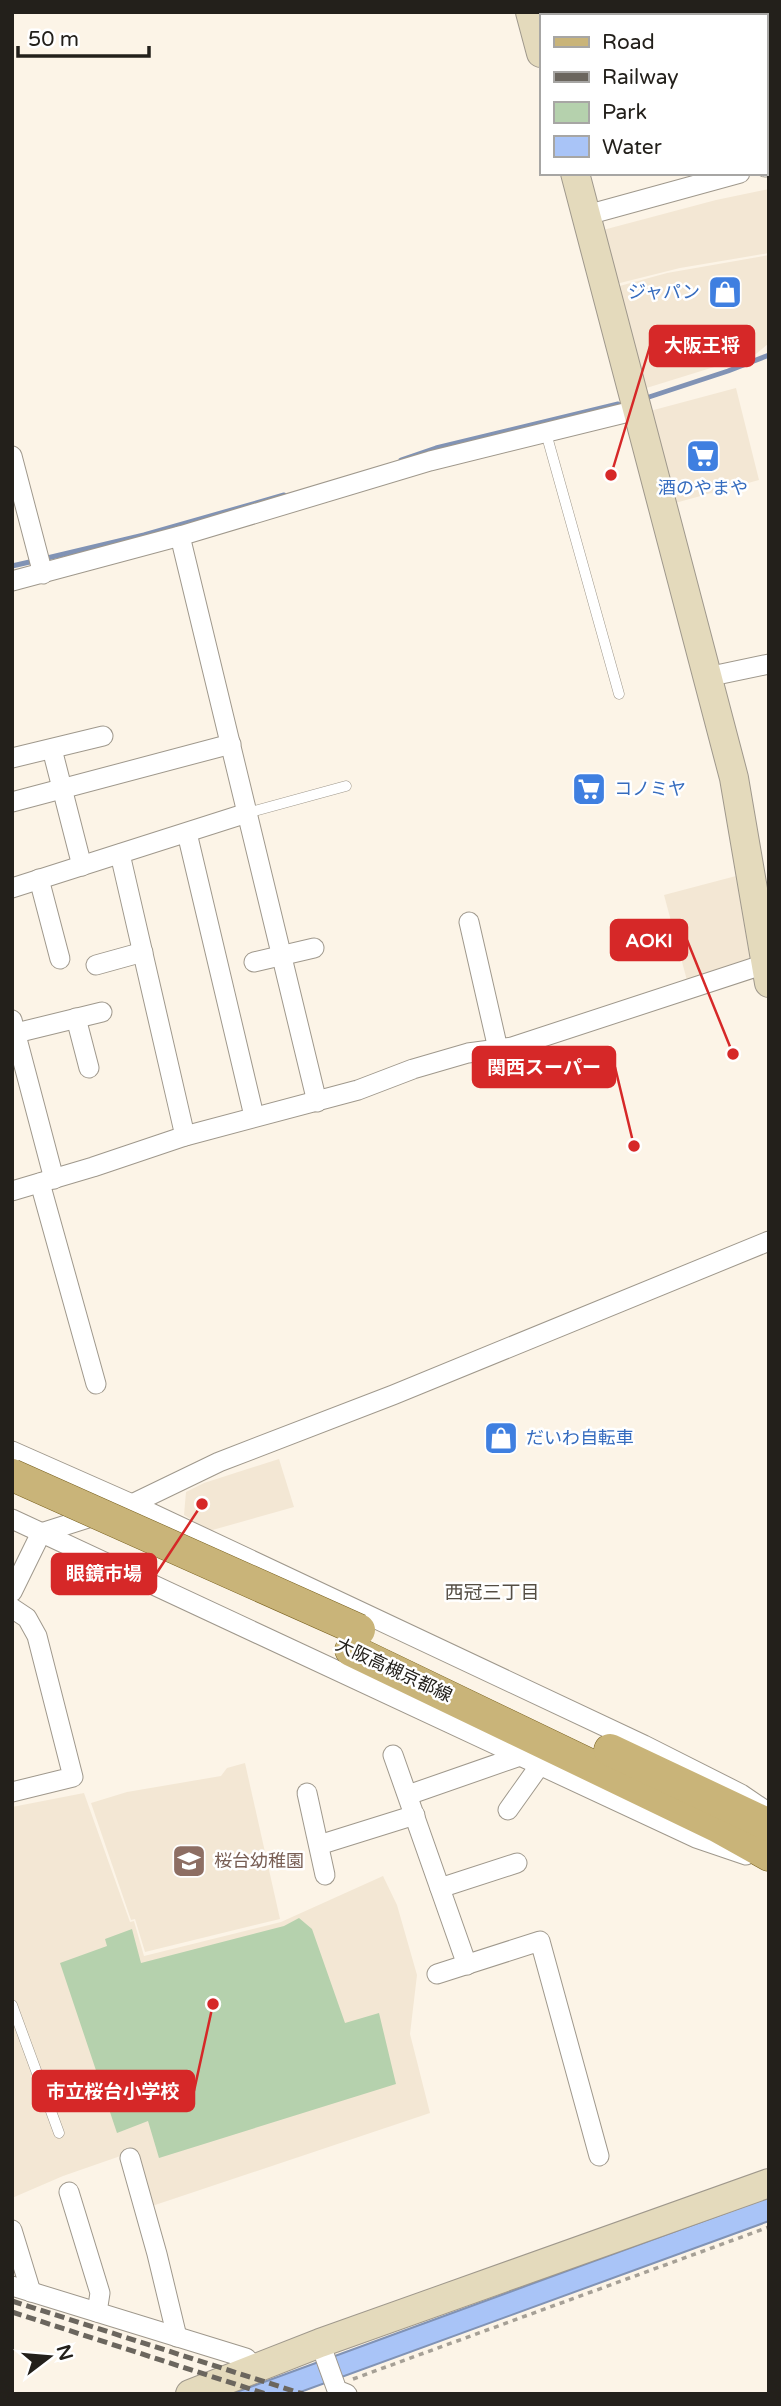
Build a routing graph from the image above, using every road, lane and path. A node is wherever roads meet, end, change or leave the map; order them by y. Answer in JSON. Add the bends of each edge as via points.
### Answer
{"nodes":[{"id":1,"x":530,"y":12,"type":"edge"},
{"id":2,"x":540,"y":49,"type":"edge"},
{"id":3,"x":576,"y":175,"type":"edge"},
{"id":4,"x":733,"y":175,"type":"edge"},
{"id":5,"x":587,"y":215,"type":"junction"},
{"id":6,"x":638,"y":410,"type":"junction"},
{"id":7,"x":546,"y":432,"type":"junction"},
{"id":8,"x":12,"y":456,"type":"edge"},
{"id":9,"x":180,"y":536,"type":"junction"},
{"id":10,"x":40,"y":564,"type":"junction"},
{"id":11,"x":12,"y":581,"type":"edge"},
{"id":12,"x":769,"y":664,"type":"edge"},
{"id":13,"x":707,"y":677,"type":"junction"},
{"id":14,"x":619,"y":694,"type":"dead end"},
{"id":15,"x":103,"y":736,"type":"dead end"},
{"id":16,"x":231,"y":744,"type":"junction"},
{"id":17,"x":52,"y":749,"type":"junction"},
{"id":18,"x":12,"y":758,"type":"edge"},
{"id":19,"x":346,"y":786,"type":"dead end"},
{"id":20,"x":62,"y":789,"type":"junction"},
{"id":21,"x":12,"y":803,"type":"edge"},
{"id":22,"x":247,"y":813,"type":"junction"},
{"id":23,"x":187,"y":833,"type":"junction"},
{"id":24,"x":120,"y":854,"type":"junction"},
{"id":25,"x":82,"y":866,"type":"junction"},
{"id":26,"x":39,"y":879,"type":"junction"},
{"id":27,"x":12,"y":888,"type":"edge"},
{"id":28,"x":469,"y":922,"type":"dead end"},
{"id":29,"x":314,"y":948,"type":"dead end"},
{"id":30,"x":143,"y":952,"type":"junction"},
{"id":31,"x":282,"y":956,"type":"junction"},
{"id":32,"x":60,"y":959,"type":"dead end"},
{"id":33,"x":254,"y":962,"type":"dead end"},
{"id":34,"x":96,"y":965,"type":"dead end"},
{"id":35,"x":767,"y":973,"type":"edge"},
{"id":36,"x":102,"y":1012,"type":"dead end"},
{"id":37,"x":76,"y":1018,"type":"junction"},
{"id":38,"x":13,"y":1029,"type":"edge"},
{"id":39,"x":498,"y":1049,"type":"junction"},
{"id":40,"x":89,"y":1068,"type":"dead end"},
{"id":41,"x":317,"y":1102,"type":"junction"},
{"id":42,"x":254,"y":1116,"type":"junction"},
{"id":43,"x":185,"y":1136,"type":"junction"},
{"id":44,"x":47,"y":1181,"type":"junction"},
{"id":45,"x":12,"y":1191,"type":"edge"},
{"id":46,"x":769,"y":1241,"type":"edge"},
{"id":47,"x":96,"y":1384,"type":"dead end"},
{"id":48,"x":12,"y":1451,"type":"edge"},
{"id":49,"x":12,"y":1475,"type":"edge"},
{"id":50,"x":12,"y":1499,"type":"edge"},
{"id":51,"x":132,"y":1504,"type":"junction"},
{"id":52,"x":12,"y":1519,"type":"edge"},
{"id":53,"x":41,"y":1533,"type":"junction"},
{"id":54,"x":12,"y":1592,"type":"edge"},
{"id":55,"x":12,"y":1608,"type":"edge"},
{"id":56,"x":355,"y":1640,"type":"junction"},
{"id":57,"x":393,"y":1755,"type":"dead end"},
{"id":58,"x":520,"y":1756,"type":"junction"},
{"id":59,"x":540,"y":1765,"type":"junction"},
{"id":60,"x":12,"y":1792,"type":"edge"},
{"id":61,"x":306,"y":1793,"type":"dead end"},
{"id":62,"x":408,"y":1795,"type":"junction"},
{"id":63,"x":508,"y":1810,"type":"dead end"},
{"id":64,"x":769,"y":1812,"type":"edge"},
{"id":65,"x":415,"y":1815,"type":"junction"},
{"id":66,"x":769,"y":1825,"type":"edge"},
{"id":67,"x":319,"y":1845,"type":"junction"},
{"id":68,"x":769,"y":1855,"type":"edge"},
{"id":69,"x":769,"y":1862,"type":"edge"},
{"id":70,"x":517,"y":1863,"type":"dead end"},
{"id":71,"x":325,"y":1875,"type":"dead end"},
{"id":72,"x":440,"y":1888,"type":"junction"},
{"id":73,"x":467,"y":1965,"type":"junction"},
{"id":74,"x":437,"y":1974,"type":"dead end"},
{"id":75,"x":12,"y":2005,"type":"edge"},
{"id":76,"x":59,"y":2133,"type":"dead end"},
{"id":77,"x":599,"y":2156,"type":"dead end"},
{"id":78,"x":130,"y":2158,"type":"dead end"},
{"id":79,"x":769,"y":2183,"type":"edge"},
{"id":80,"x":69,"y":2192,"type":"dead end"},
{"id":81,"x":769,"y":2227,"type":"edge"},
{"id":82,"x":12,"y":2230,"type":"edge"},
{"id":83,"x":22,"y":2289,"type":"edge"},
{"id":84,"x":97,"y":2312,"type":"junction"},
{"id":85,"x":177,"y":2337,"type":"junction"},
{"id":86,"x":322,"y":2350,"type":"junction"},
{"id":87,"x":256,"y":2368,"type":"junction"},
{"id":88,"x":341,"y":2386,"type":"edge"},
{"id":89,"x":190,"y":2394,"type":"edge"}],
"edges":[{"from":1,"to":2,"type":"street"},
{"from":3,"to":5,"type":"street"},
{"from":4,"to":5,"type":"street"},
{"from":5,"to":6,"type":"street"},
{"from":6,"to":7,"type":"street"},
{"from":6,"to":13,"type":"street"},
{"from":7,"to":9,"type":"street","via":[[430,461]]},
{"from":7,"to":14,"type":"lane"},
{"from":8,"to":10,"type":"street"},
{"from":9,"to":10,"type":"street"},
{"from":9,"to":16,"type":"street"},
{"from":10,"to":11,"type":"street"},
{"from":12,"to":13,"type":"street"},
{"from":13,"to":35,"type":"street","via":[[734,778]]},
{"from":15,"to":17,"type":"street"},
{"from":16,"to":20,"type":"street"},
{"from":16,"to":22,"type":"street"},
{"from":17,"to":18,"type":"street"},
{"from":17,"to":20,"type":"street"},
{"from":19,"to":22,"type":"lane"},
{"from":20,"to":21,"type":"street"},
{"from":20,"to":25,"type":"street"},
{"from":22,"to":23,"type":"street"},
{"from":22,"to":31,"type":"street"},
{"from":23,"to":24,"type":"street"},
{"from":23,"to":42,"type":"street"},
{"from":24,"to":25,"type":"street"},
{"from":24,"to":30,"type":"street"},
{"from":25,"to":26,"type":"street"},
{"from":26,"to":27,"type":"street"},
{"from":26,"to":32,"type":"street"},
{"from":28,"to":39,"type":"street"},
{"from":29,"to":31,"type":"street"},
{"from":30,"to":34,"type":"street"},
{"from":30,"to":43,"type":"street"},
{"from":31,"to":33,"type":"street"},
{"from":31,"to":41,"type":"street"},
{"from":35,"to":39,"type":"street"},
{"from":36,"to":37,"type":"street"},
{"from":37,"to":38,"type":"street"},
{"from":37,"to":40,"type":"street"},
{"from":38,"to":44,"type":"street"},
{"from":39,"to":41,"type":"street","via":[[413,1069]]},
{"from":41,"to":42,"type":"street"},
{"from":42,"to":43,"type":"street"},
{"from":43,"to":44,"type":"street"},
{"from":44,"to":45,"type":"street"},
{"from":44,"to":47,"type":"street"},
{"from":46,"to":51,"type":"street","via":[[219,1462]]},
{"from":48,"to":51,"type":"street"},
{"from":49,"to":56,"type":"main road","name":"大阪高槻京都線","bridge":true},
{"from":50,"to":56,"type":"main road","name":"大阪高槻京都線"},
{"from":51,"to":53,"type":"street"},
{"from":51,"to":64,"type":"street","via":[[644,1745]]},
{"from":52,"to":53,"type":"street"},
{"from":53,"to":54,"type":"street"},
{"from":53,"to":58,"type":"street"},
{"from":55,"to":60,"type":"street","via":[[27,1618],[37,1636],[73,1777]]},
{"from":56,"to":66,"type":"main road","name":"大阪高槻京都線","via":[[526,1712]]},
{"from":56,"to":68,"type":"main road","name":"大阪高槻京都線"},
{"from":57,"to":62,"type":"street"},
{"from":58,"to":59,"type":"street"},
{"from":58,"to":62,"type":"street"},
{"from":59,"to":63,"type":"street"},
{"from":59,"to":69,"type":"street","via":[[696,1838]]},
{"from":61,"to":67,"type":"street"},
{"from":62,"to":65,"type":"street"},
{"from":65,"to":67,"type":"street"},
{"from":65,"to":72,"type":"street"},
{"from":67,"to":71,"type":"street"},
{"from":70,"to":72,"type":"street"},
{"from":72,"to":73,"type":"street"},
{"from":73,"to":74,"type":"street"},
{"from":73,"to":77,"type":"street","via":[[540,1941]]},
{"from":75,"to":76,"type":"lane"},
{"from":78,"to":85,"type":"street"},
{"from":79,"to":86,"type":"street"},
{"from":80,"to":84,"type":"street","via":[[100,2293]]},
{"from":81,"to":88,"type":"path"},
{"from":82,"to":83,"type":"street"},
{"from":83,"to":84,"type":"street"},
{"from":84,"to":85,"type":"street"},
{"from":85,"to":87,"type":"street","via":[[246,2358]]},
{"from":86,"to":87,"type":"street"},
{"from":86,"to":88,"type":"street"},
{"from":87,"to":89,"type":"street"}]}
